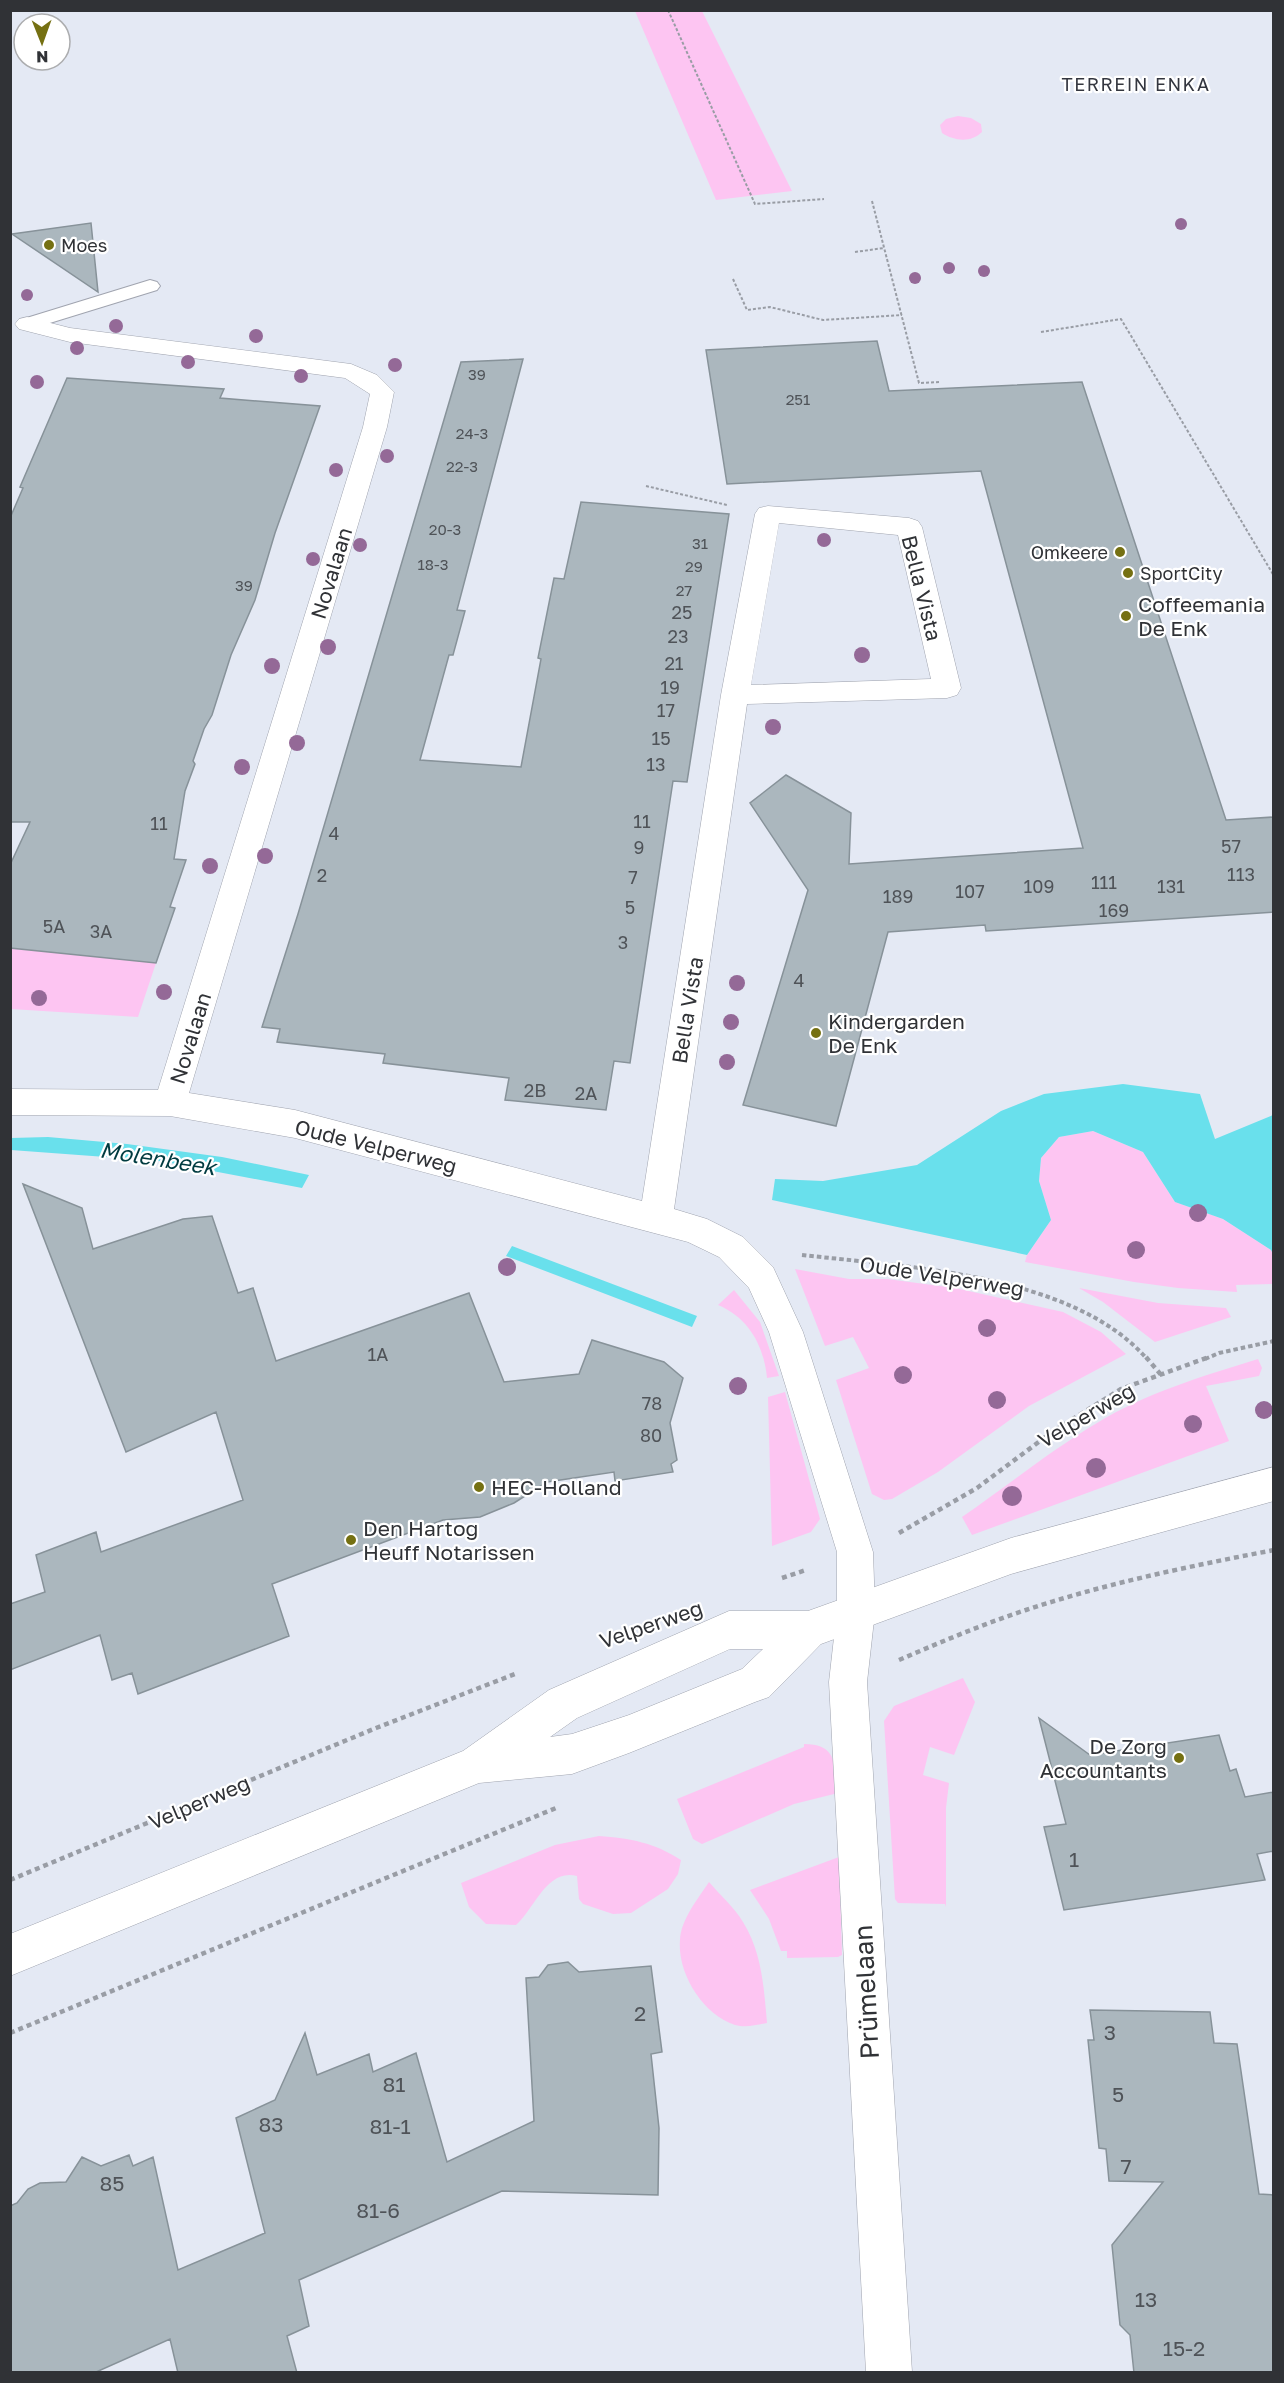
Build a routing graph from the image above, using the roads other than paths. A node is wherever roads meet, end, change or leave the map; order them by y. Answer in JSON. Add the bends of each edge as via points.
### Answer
{"nodes":[{"id":1,"x":150,"y":286,"type":"dead end"},
{"id":2,"x":18,"y":325,"type":"edge"},
{"id":3,"x":735,"y":695,"type":"junction"},
{"id":4,"x":10,"y":1102,"type":"edge"},
{"id":5,"x":170,"y":1103,"type":"junction"},
{"id":6,"x":656,"y":1218,"type":"junction"},
{"id":7,"x":1274,"y":1484,"type":"edge"},
{"id":8,"x":856,"y":1611,"type":"junction"},
{"id":9,"x":808,"y":1630,"type":"junction"},
{"id":10,"x":476,"y":1765,"type":"junction"},
{"id":11,"x":10,"y":1955,"type":"edge"},
{"id":12,"x":888,"y":2373,"type":"edge"}],
"edges":[{"from":1,"to":2,"type":"lane"},
{"from":2,"to":5,"type":"street","name":"Novalaan","via":[[351,371],[382,392],[375,427]]},
{"from":3,"to":3,"type":"street","name":"Bella Vista","via":[[768,514],[909,527],[946,687]]},
{"from":3,"to":6,"type":"street","name":"Bella Vista"},
{"from":4,"to":5,"type":"street","name":"Oude Velperweg"},
{"from":5,"to":6,"type":"street","name":"Oude Velperweg","via":[[310,1128]]},
{"from":6,"to":8,"type":"street","name":"Oude Velperweg","via":[[695,1229],[731,1247],[761,1278],[778,1312],[855,1552]]},
{"from":7,"to":8,"type":"street","name":"Velperweg","via":[[1011,1556]]},
{"from":8,"to":9,"type":"street","name":"Velperweg"},
{"from":8,"to":12,"type":"street","name":"Prümelaan","via":[[848,1682]]},
{"from":9,"to":10,"type":"street","name":"Velperweg","via":[[729,1630],[563,1704]]},
{"from":9,"to":10,"type":"street","name":"Velperweg","via":[[755,1683],[650,1726],[572,1754]]},
{"from":10,"to":11,"type":"street","name":"Velperweg"}]}
